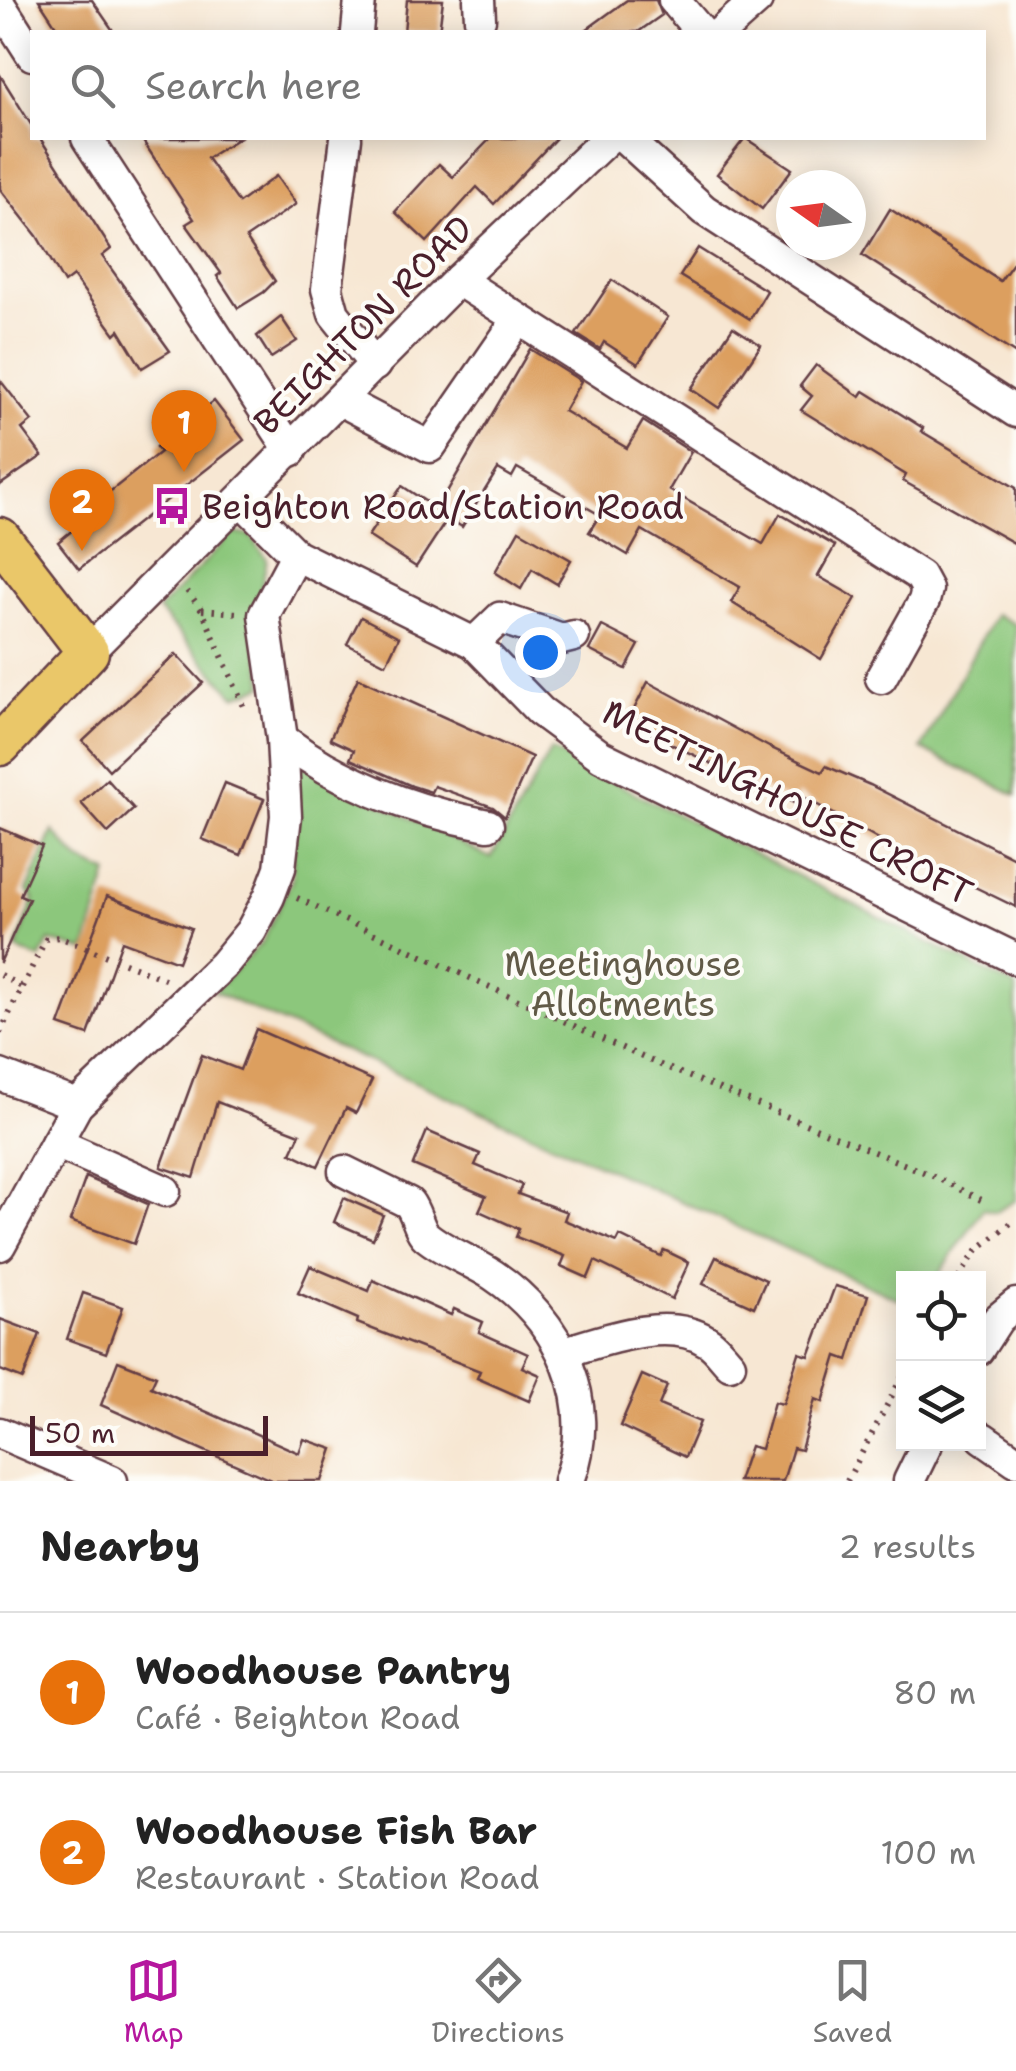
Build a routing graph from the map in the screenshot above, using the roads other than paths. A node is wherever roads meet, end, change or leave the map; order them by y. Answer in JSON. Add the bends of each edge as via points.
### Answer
{"nodes":[{"id":1,"x":360,"y":0,"type":"edge"},
{"id":2,"x":674,"y":0,"type":"edge"},
{"id":3,"x":757,"y":0,"type":"edge"},
{"id":4,"x":0,"y":5,"type":"edge"},
{"id":5,"x":357,"y":30,"type":"edge"},
{"id":6,"x":699,"y":30,"type":"edge"},
{"id":7,"x":723,"y":30,"type":"edge"},
{"id":8,"x":30,"y":51,"type":"edge"},
{"id":9,"x":87,"y":140,"type":"edge"},
{"id":10,"x":346,"y":140,"type":"edge"},
{"id":11,"x":606,"y":140,"type":"edge"},
{"id":12,"x":627,"y":140,"type":"edge"},
{"id":13,"x":458,"y":280,"type":"junction"},
{"id":14,"x":517,"y":320,"type":"junction"},
{"id":15,"x":375,"y":365,"type":"junction"},
{"id":16,"x":340,"y":400,"type":"junction"},
{"id":17,"x":1016,"y":412,"type":"edge"},
{"id":18,"x":290,"y":451,"type":"junction"},
{"id":19,"x":241,"y":500,"type":"junction"},
{"id":20,"x":0,"y":538,"type":"edge"},
{"id":21,"x":296,"y":555,"type":"junction"},
{"id":22,"x":574,"y":636,"type":"dead end"},
{"id":23,"x":474,"y":644,"type":"junction"},
{"id":24,"x":88,"y":652,"type":"junction"},
{"id":25,"x":881,"y":678,"type":"dead end"},
{"id":26,"x":271,"y":728,"type":"junction"},
{"id":27,"x":0,"y":745,"type":"edge"},
{"id":28,"x":488,"y":825,"type":"dead end"},
{"id":29,"x":1016,"y":959,"type":"edge"},
{"id":30,"x":0,"y":1075,"type":"edge"},
{"id":31,"x":77,"y":1105,"type":"junction"},
{"id":32,"x":56,"y":1143,"type":"junction"},
{"id":33,"x":344,"y":1171,"type":"dead end"},
{"id":34,"x":165,"y":1192,"type":"dead end"},
{"id":35,"x":0,"y":1245,"type":"edge"},
{"id":36,"x":1016,"y":1304,"type":"edge"},
{"id":37,"x":986,"y":1338,"type":"edge"},
{"id":38,"x":565,"y":1352,"type":"junction"},
{"id":39,"x":730,"y":1364,"type":"dead end"},
{"id":40,"x":0,"y":1433,"type":"edge"},
{"id":41,"x":986,"y":1439,"type":"edge"},
{"id":42,"x":924,"y":1451,"type":"edge"},
{"id":43,"x":1016,"y":1461,"type":"edge"},
{"id":44,"x":112,"y":1481,"type":"edge"},
{"id":45,"x":569,"y":1481,"type":"edge"},
{"id":46,"x":909,"y":1481,"type":"edge"}],
"edges":[{"from":1,"to":5,"type":"street"},
{"from":2,"to":6,"type":"street"},
{"from":3,"to":7,"type":"street"},
{"from":4,"to":8,"type":"street"},
{"from":9,"to":18,"type":"street"},
{"from":10,"to":15,"type":"street","via":[[327,288],[334,314]]},
{"from":11,"to":13,"type":"street","name":"BEIGHTON ROAD"},
{"from":12,"to":17,"type":"street","via":[[704,210]]},
{"from":13,"to":14,"type":"street"},
{"from":13,"to":15,"type":"street","name":"BEIGHTON ROAD"},
{"from":14,"to":16,"type":"street","via":[[430,446]]},
{"from":14,"to":25,"type":"street","via":[[920,576],[924,601]]},
{"from":15,"to":16,"type":"street","name":"BEIGHTON ROAD"},
{"from":16,"to":18,"type":"street","name":"BEIGHTON ROAD"},
{"from":18,"to":19,"type":"street","name":"BEIGHTON ROAD"},
{"from":19,"to":21,"type":"street","name":"MEETINGHOUSE CROFT"},
{"from":19,"to":24,"type":"street","name":"BEIGHTON ROAD"},
{"from":20,"to":24,"type":"main road"},
{"from":21,"to":23,"type":"street","name":"MEETINGHOUSE CROFT"},
{"from":21,"to":26,"type":"street","via":[[264,614]]},
{"from":22,"to":23,"type":"street","via":[[562,639],[500,618]]},
{"from":23,"to":29,"type":"street","name":"MEETINGHOUSE CROFT","via":[[540,711],[601,756]]},
{"from":24,"to":27,"type":"main road"},
{"from":26,"to":28,"type":"street","via":[[358,785],[420,810]]},
{"from":26,"to":31,"type":"street","via":[[286,816],[272,888],[251,931],[191,1000]]},
{"from":30,"to":31,"type":"street"},
{"from":31,"to":32,"type":"street"},
{"from":32,"to":34,"type":"street"},
{"from":32,"to":35,"type":"street"},
{"from":33,"to":38,"type":"street","via":[[409,1203],[422,1234],[534,1306]]},
{"from":36,"to":37,"type":"street"},
{"from":38,"to":39,"type":"street","via":[[627,1333],[661,1331],[706,1340]]},
{"from":38,"to":45,"type":"street","via":[[578,1433]]},
{"from":40,"to":44,"type":"street"},
{"from":41,"to":43,"type":"street"},
{"from":42,"to":46,"type":"street"}]}
